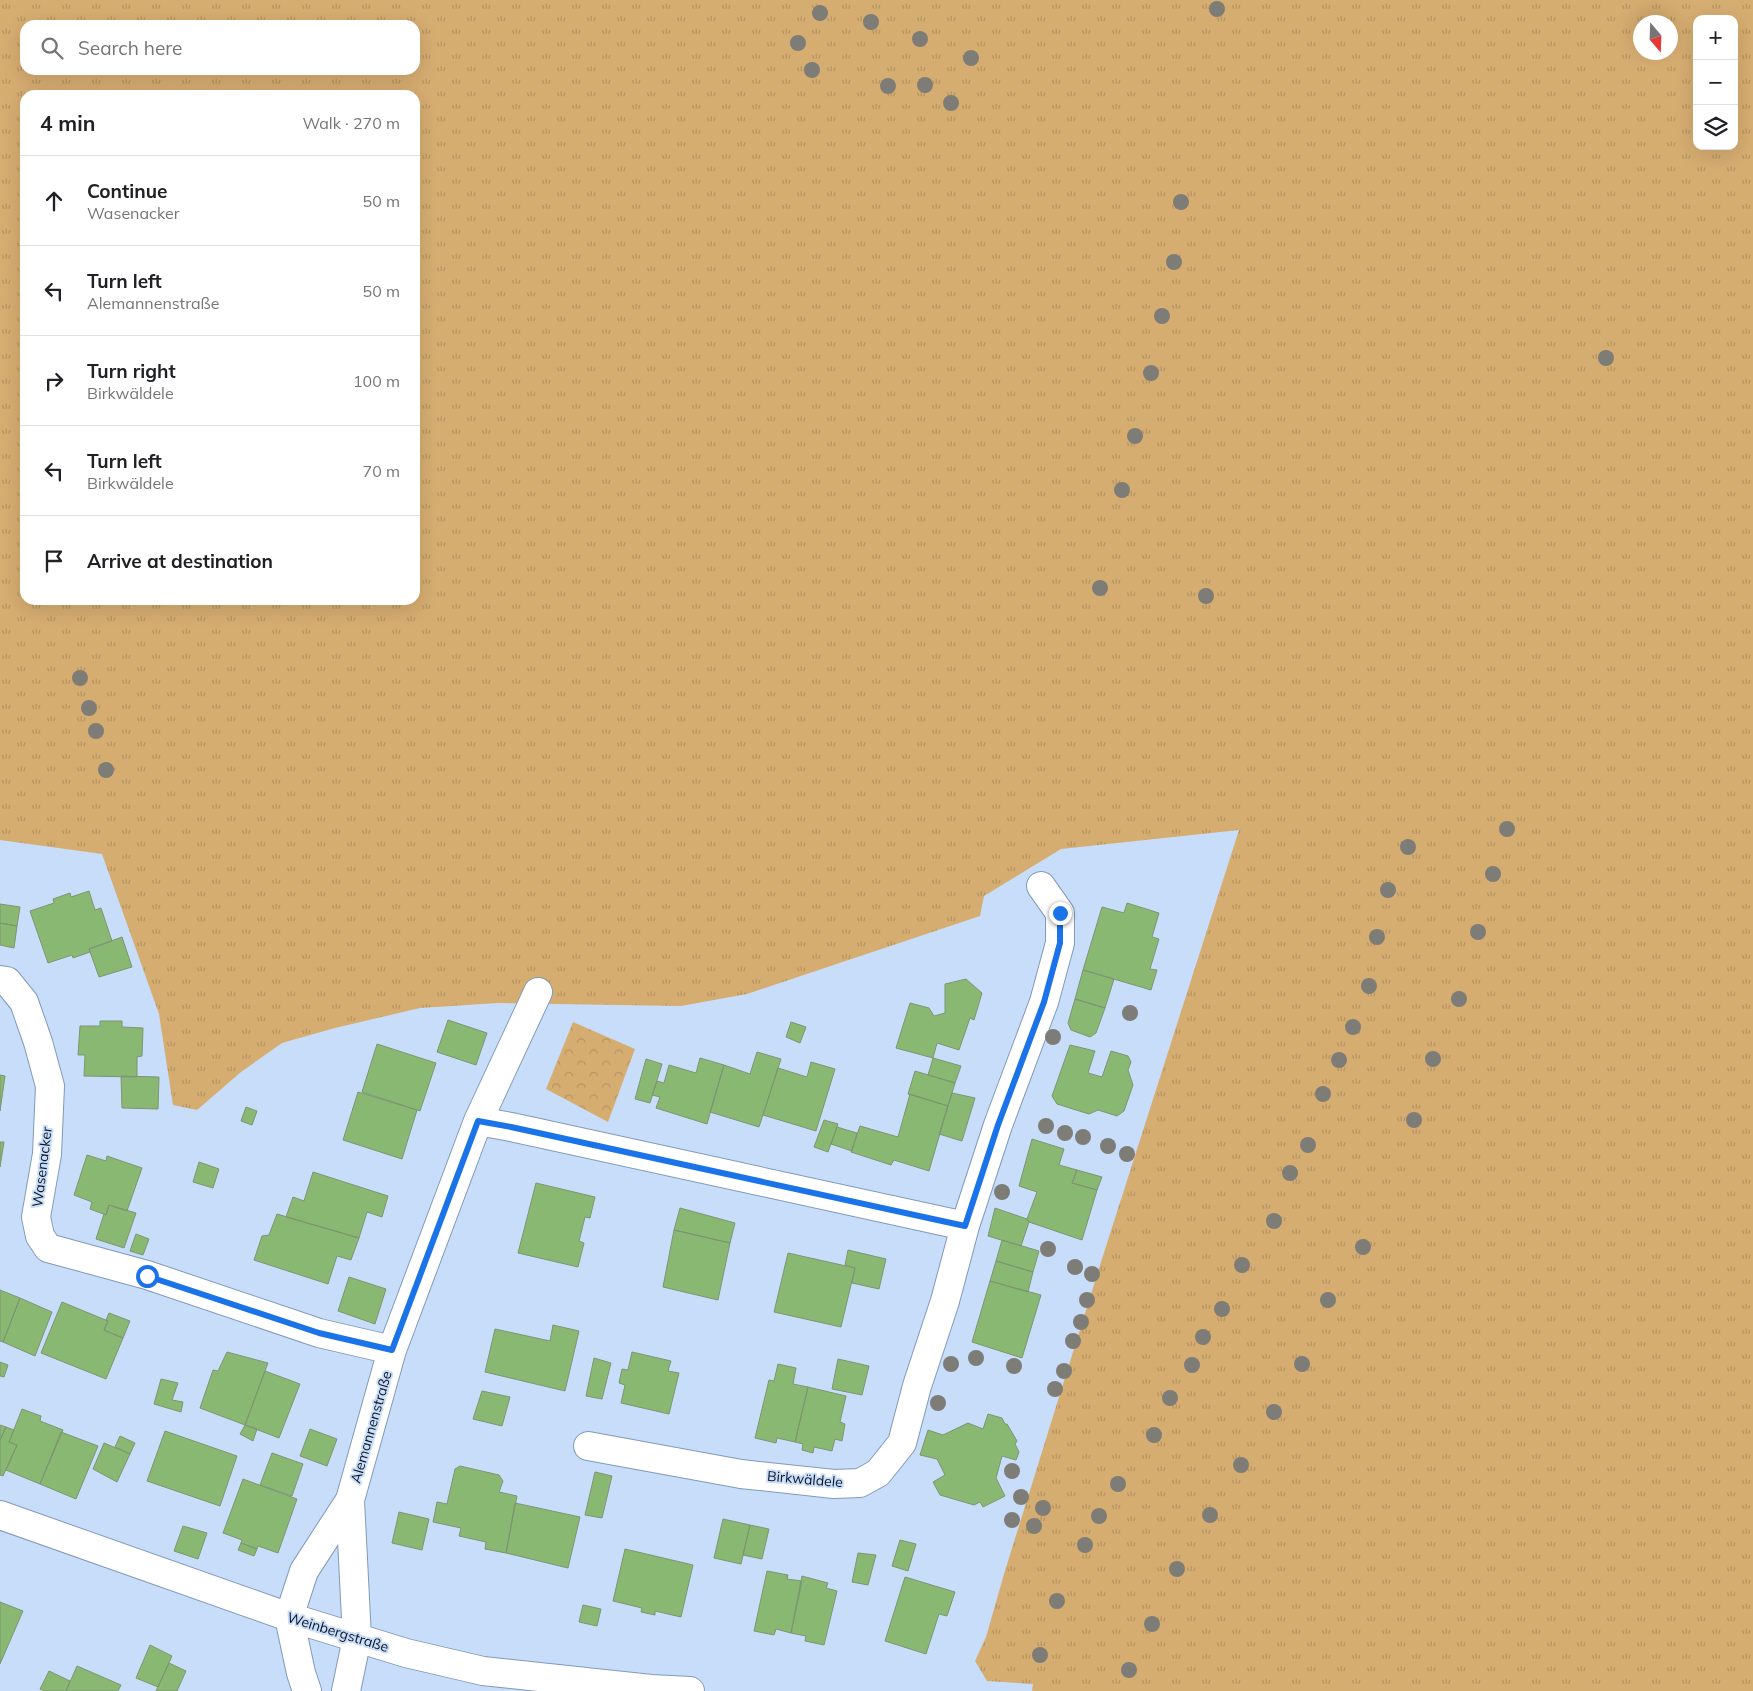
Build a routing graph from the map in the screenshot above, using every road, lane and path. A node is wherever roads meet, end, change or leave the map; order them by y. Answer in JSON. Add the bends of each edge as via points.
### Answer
{"nodes":[{"id":1,"x":1041,"y":886,"type":"dead end"},
{"id":2,"x":0,"y":980,"type":"edge"},
{"id":3,"x":538,"y":992,"type":"dead end"},
{"id":4,"x":478,"y":1121,"type":"junction"},
{"id":5,"x":965,"y":1226,"type":"junction"},
{"id":6,"x":392,"y":1350,"type":"junction"},
{"id":7,"x":588,"y":1446,"type":"dead end"},
{"id":8,"x":350,"y":1500,"type":"junction"},
{"id":9,"x":0,"y":1515,"type":"edge"},
{"id":10,"x":289,"y":1617,"type":"junction"},
{"id":11,"x":357,"y":1638,"type":"junction"},
{"id":12,"x":307,"y":1691,"type":"edge"},
{"id":13,"x":346,"y":1691,"type":"edge"},
{"id":14,"x":690,"y":1691,"type":"edge"}],
"edges":[{"from":1,"to":5,"type":"street","name":"Birkwäldele","via":[[1060,913],[1060,943],[1044,1002]]},
{"from":2,"to":6,"type":"street","name":"Wasenacker","via":[[6,981],[24,1002],[50,1086],[47,1154],[36,1218],[40,1236],[48,1248],[147,1276],[319,1333]]},
{"from":3,"to":4,"type":"street","name":"Alemannenstraße"},
{"from":4,"to":5,"type":"street"},
{"from":4,"to":6,"type":"street","name":"Alemannenstraße"},
{"from":5,"to":7,"type":"street","name":"Birkwäldele","via":[[902,1444],[878,1473],[860,1483],[834,1484],[740,1474]]},
{"from":6,"to":8,"type":"street","name":"Alemannenstraße"},
{"from":8,"to":10,"type":"street","name":"Alemannenstraße","via":[[304,1571]]},
{"from":8,"to":11,"type":"street","name":"Alemannenstraße"},
{"from":9,"to":10,"type":"street","name":"Weinbergstraße"},
{"from":10,"to":11,"type":"street","name":"Weinbergstraße"},
{"from":10,"to":12,"type":"street"},
{"from":11,"to":13,"type":"street","name":"Alemannenstraße"},
{"from":11,"to":14,"type":"street","name":"Weinbergstraße","via":[[483,1671]]}]}
